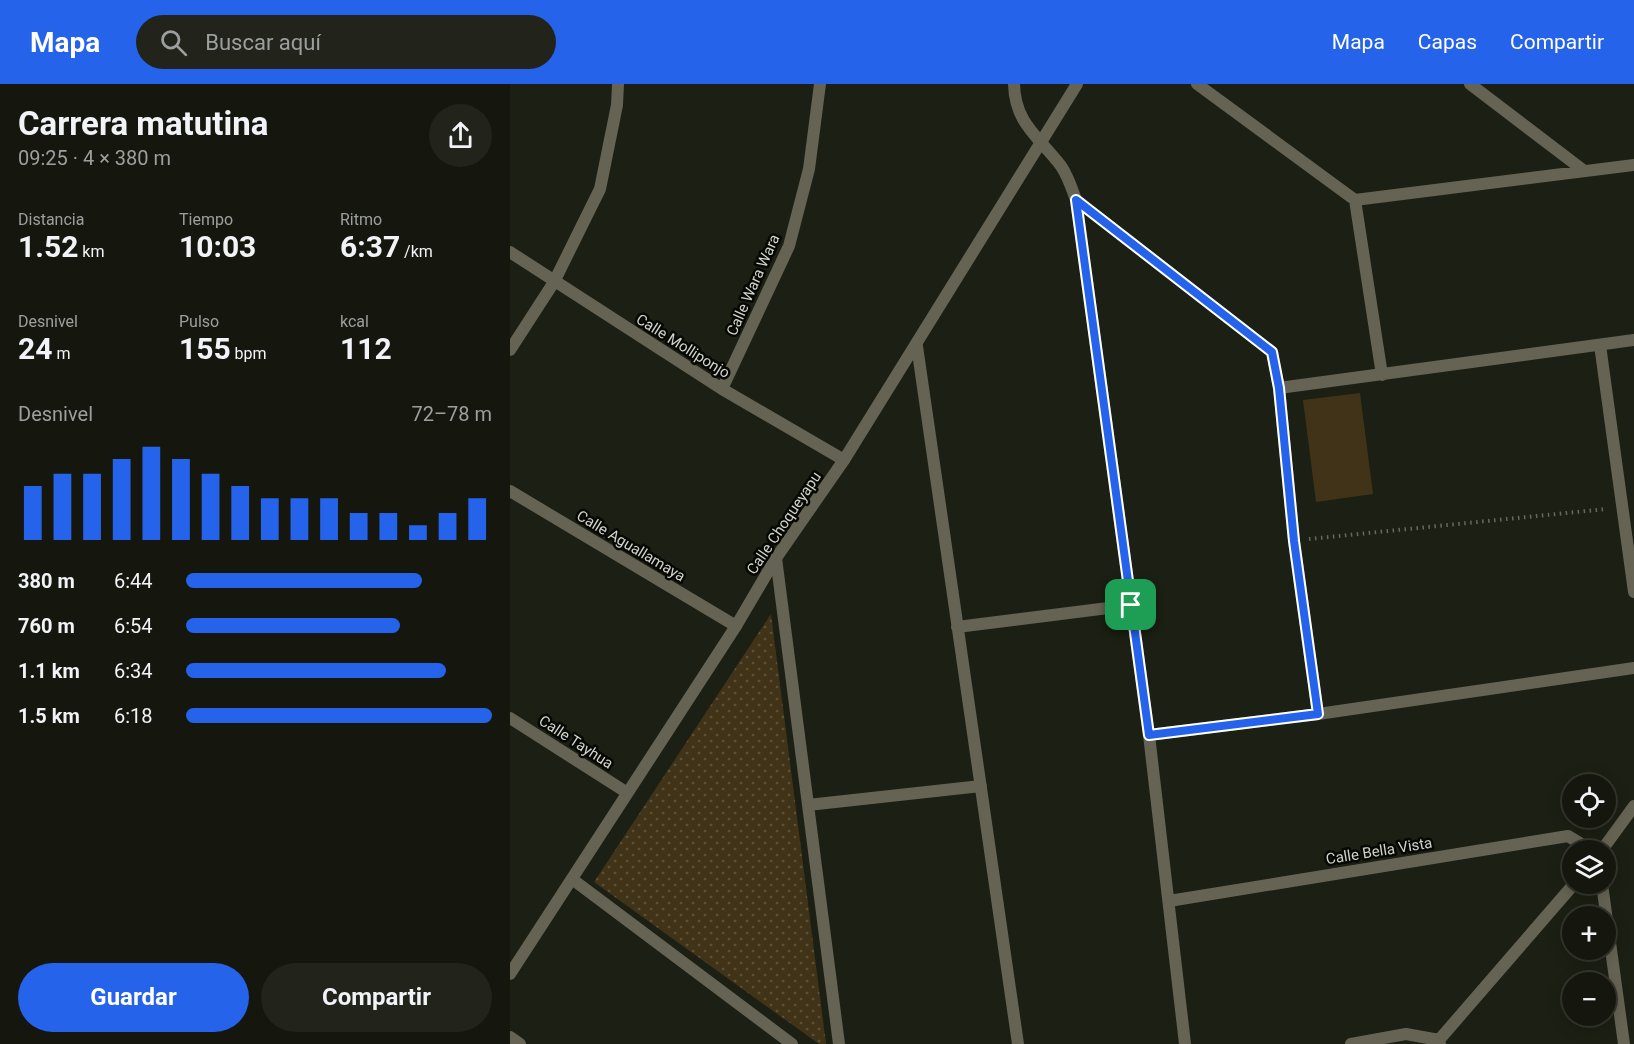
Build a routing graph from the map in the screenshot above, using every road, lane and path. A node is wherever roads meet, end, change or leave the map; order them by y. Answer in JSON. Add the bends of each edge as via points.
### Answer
{"nodes":[{"id":1,"x":618,"y":84,"type":"edge"},
{"id":2,"x":819,"y":84,"type":"edge"},
{"id":3,"x":1014,"y":84,"type":"edge"},
{"id":4,"x":1077,"y":84,"type":"edge"},
{"id":5,"x":1197,"y":84,"type":"edge"},
{"id":6,"x":1470,"y":84,"type":"edge"},
{"id":7,"x":1041,"y":143,"type":"junction"},
{"id":8,"x":1634,"y":165,"type":"edge"},
{"id":9,"x":1583,"y":170,"type":"junction"},
{"id":10,"x":1076,"y":200,"type":"junction"},
{"id":11,"x":1355,"y":201,"type":"junction"},
{"id":12,"x":510,"y":252,"type":"edge"},
{"id":13,"x":554,"y":282,"type":"junction"},
{"id":14,"x":1634,"y":340,"type":"edge"},
{"id":15,"x":1600,"y":345,"type":"junction"},
{"id":16,"x":916,"y":346,"type":"junction"},
{"id":17,"x":510,"y":350,"type":"edge"},
{"id":18,"x":1382,"y":375,"type":"junction"},
{"id":19,"x":1279,"y":388,"type":"junction"},
{"id":20,"x":722,"y":389,"type":"junction"},
{"id":21,"x":844,"y":460,"type":"junction"},
{"id":22,"x":510,"y":491,"type":"edge"},
{"id":23,"x":1622,"y":507,"type":"junction"},
{"id":24,"x":1294,"y":541,"type":"junction"},
{"id":25,"x":776,"y":558,"type":"junction"},
{"id":26,"x":1634,"y":592,"type":"edge"},
{"id":27,"x":1131,"y":605,"type":"junction"},
{"id":28,"x":736,"y":626,"type":"junction"},
{"id":29,"x":957,"y":627,"type":"junction"},
{"id":30,"x":1634,"y":668,"type":"edge"},
{"id":31,"x":1318,"y":714,"type":"junction"},
{"id":32,"x":510,"y":718,"type":"edge"},
{"id":33,"x":1149,"y":735,"type":"junction"},
{"id":34,"x":981,"y":786,"type":"junction"},
{"id":35,"x":626,"y":792,"type":"junction"},
{"id":36,"x":808,"y":806,"type":"junction"},
{"id":37,"x":1634,"y":806,"type":"edge"},
{"id":38,"x":1575,"y":840,"type":"edge"},
{"id":39,"x":1609,"y":840,"type":"edge"},
{"id":40,"x":572,"y":879,"type":"junction"},
{"id":41,"x":1565,"y":894,"type":"edge"},
{"id":42,"x":1603,"y":894,"type":"edge"},
{"id":43,"x":1169,"y":901,"type":"junction"},
{"id":44,"x":512,"y":966,"type":"edge"},
{"id":45,"x":510,"y":1036,"type":"edge"},
{"id":46,"x":1439,"y":1042,"type":"edge"},
{"id":47,"x":520,"y":1044,"type":"edge"},
{"id":48,"x":792,"y":1044,"type":"edge"},
{"id":49,"x":839,"y":1044,"type":"edge"},
{"id":50,"x":1018,"y":1044,"type":"edge"},
{"id":51,"x":1185,"y":1044,"type":"edge"},
{"id":52,"x":1351,"y":1044,"type":"edge"},
{"id":53,"x":1624,"y":1044,"type":"edge"}],
"edges":[{"from":1,"to":13,"type":"street","via":[[600,189]]},
{"from":2,"to":20,"type":"street","name":"Calle Wara Wara","via":[[809,169],[789,246]]},
{"from":3,"to":7,"type":"street","via":[[1015,102],[1025,126]]},
{"from":4,"to":7,"type":"street","name":"Calle Choqueyapu"},
{"from":5,"to":11,"type":"street"},
{"from":6,"to":9,"type":"street"},
{"from":7,"to":10,"type":"street","via":[[1063,168]]},
{"from":7,"to":16,"type":"street","name":"Calle Choqueyapu"},
{"from":8,"to":9,"type":"street"},
{"from":9,"to":11,"type":"street"},
{"from":10,"to":19,"type":"street","via":[[1272,352]]},
{"from":10,"to":27,"type":"street"},
{"from":11,"to":18,"type":"street"},
{"from":12,"to":13,"type":"street","name":"Calle Molliponjo"},
{"from":13,"to":17,"type":"street"},
{"from":13,"to":20,"type":"street","name":"Calle Molliponjo"},
{"from":14,"to":15,"type":"street"},
{"from":15,"to":18,"type":"street"},
{"from":15,"to":23,"type":"street"},
{"from":16,"to":21,"type":"street","name":"Calle Choqueyapu"},
{"from":16,"to":29,"type":"street"},
{"from":18,"to":19,"type":"street"},
{"from":19,"to":24,"type":"street"},
{"from":20,"to":21,"type":"street","name":"Calle Molliponjo"},
{"from":21,"to":25,"type":"street","name":"Calle Choqueyapu"},
{"from":22,"to":28,"type":"street","name":"Calle Aguallamaya"},
{"from":23,"to":24,"type":"path"},
{"from":23,"to":26,"type":"street"},
{"from":24,"to":31,"type":"street"},
{"from":25,"to":28,"type":"street","name":"Calle Choqueyapu"},
{"from":25,"to":36,"type":"street"},
{"from":27,"to":29,"type":"street"},
{"from":27,"to":33,"type":"street"},
{"from":28,"to":35,"type":"street","name":"Calle Choqueyapu"},
{"from":29,"to":34,"type":"street"},
{"from":30,"to":31,"type":"street"},
{"from":31,"to":33,"type":"street"},
{"from":32,"to":35,"type":"street","name":"Calle Tayhua"},
{"from":33,"to":43,"type":"street"},
{"from":34,"to":36,"type":"street"},
{"from":34,"to":50,"type":"street"},
{"from":35,"to":40,"type":"street","name":"Calle Choqueyapu"},
{"from":36,"to":49,"type":"street"},
{"from":37,"to":39,"type":"street"},
{"from":38,"to":43,"type":"street","name":"Calle Bella Vista","via":[[1568,836]]},
{"from":40,"to":44,"type":"street","name":"Calle Choqueyapu"},
{"from":40,"to":48,"type":"street"},
{"from":41,"to":46,"type":"street"},
{"from":42,"to":53,"type":"street"},
{"from":43,"to":51,"type":"street"},
{"from":45,"to":47,"type":"street"},
{"from":46,"to":52,"type":"street","via":[[1406,1034]]}]}
